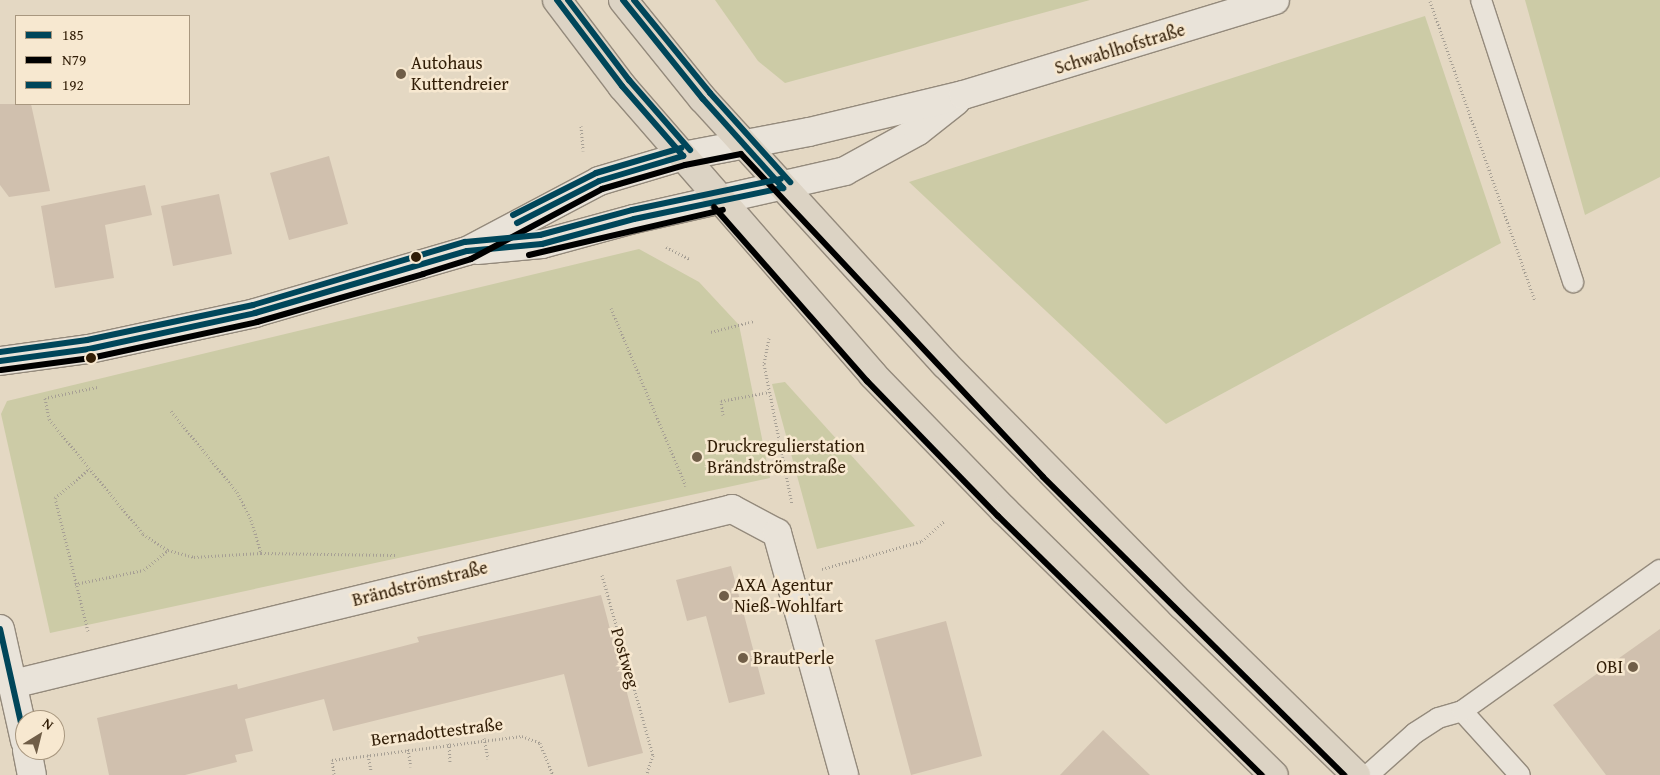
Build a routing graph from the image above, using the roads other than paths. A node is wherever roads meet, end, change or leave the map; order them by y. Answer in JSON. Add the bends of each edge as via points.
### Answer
{"nodes":[{"id":1,"x":557,"y":0,"type":"edge"},
{"id":2,"x":623,"y":0,"type":"edge"},
{"id":3,"x":1275,"y":0,"type":"edge"},
{"id":4,"x":1481,"y":0,"type":"edge"},
{"id":5,"x":964,"y":95,"type":"junction"},
{"id":6,"x":744,"y":145,"type":"junction"},
{"id":7,"x":683,"y":156,"type":"junction"},
{"id":8,"x":783,"y":188,"type":"junction"},
{"id":9,"x":721,"y":201,"type":"junction"},
{"id":10,"x":467,"y":251,"type":"junction"},
{"id":11,"x":1573,"y":282,"type":"dead end"},
{"id":12,"x":0,"y":361,"type":"edge"},
{"id":13,"x":1660,"y":570,"type":"edge"},
{"id":14,"x":0,"y":629,"type":"edge"},
{"id":15,"x":13,"y":684,"type":"junction"},
{"id":16,"x":18,"y":710,"type":"edge"},
{"id":17,"x":1462,"y":711,"type":"junction"},
{"id":18,"x":29,"y":760,"type":"edge"},
{"id":19,"x":32,"y":775,"type":"edge"},
{"id":20,"x":844,"y":775,"type":"edge"},
{"id":21,"x":1274,"y":775,"type":"edge"},
{"id":22,"x":1356,"y":775,"type":"edge"},
{"id":23,"x":1368,"y":775,"type":"edge"},
{"id":24,"x":1520,"y":775,"type":"edge"}],
"edges":[{"from":1,"to":7,"type":"main road","via":[[622,86]]},
{"from":2,"to":6,"type":"main road"},
{"from":3,"to":5,"type":"street","name":"Schwablhofstraße"},
{"from":4,"to":11,"type":"lane"},
{"from":5,"to":6,"type":"street","name":"Schwablhofstraße"},
{"from":5,"to":8,"type":"street","name":"Schwablhofstraße","via":[[918,131],[845,171]]},
{"from":6,"to":7,"type":"street","name":"Schwablhofstraße"},
{"from":6,"to":8,"type":"main road"},
{"from":7,"to":9,"type":"main road"},
{"from":7,"to":10,"type":"street","name":"Schwablhofstraße","via":[[600,181]]},
{"from":8,"to":9,"type":"street","name":"Schwablhofstraße"},
{"from":8,"to":22,"type":"main road","via":[[1049,471]]},
{"from":9,"to":10,"type":"street","name":"Schwablhofstraße","via":[[634,218],[542,244]]},
{"from":9,"to":21,"type":"main road","via":[[873,375],[1018,524]]},
{"from":10,"to":12,"type":"street","via":[[255,313],[89,349]]},
{"from":13,"to":17,"type":"lane"},
{"from":14,"to":15,"type":"street"},
{"from":15,"to":16,"type":"street"},
{"from":15,"to":20,"type":"street","name":"Brändströmstraße","via":[[732,509],[778,532]]},
{"from":17,"to":23,"type":"lane","via":[[1438,718],[1415,733]]},
{"from":17,"to":24,"type":"lane"},
{"from":18,"to":19,"type":"street"}]}
